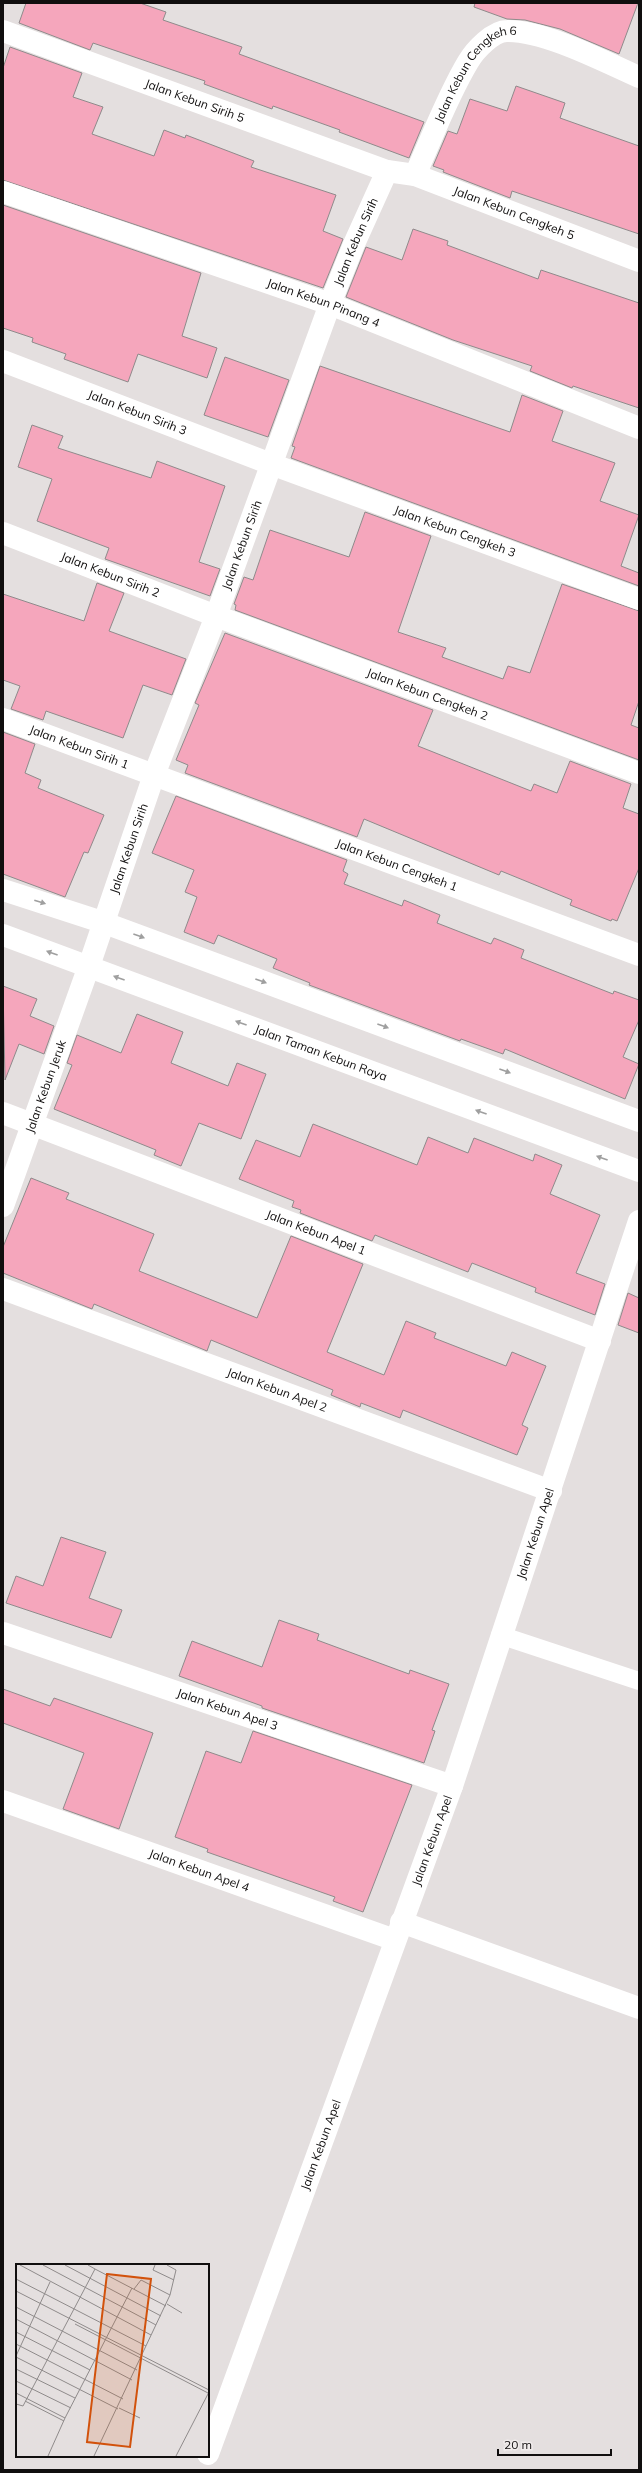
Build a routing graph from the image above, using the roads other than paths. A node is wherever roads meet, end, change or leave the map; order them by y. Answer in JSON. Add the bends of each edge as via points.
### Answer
{"nodes":[{"id":1,"x":3,"y":31,"type":"edge"},
{"id":2,"x":639,"y":77,"type":"edge"},
{"id":3,"x":387,"y":171,"type":"junction"},
{"id":4,"x":415,"y":175,"type":"junction"},
{"id":5,"x":3,"y":192,"type":"edge"},
{"id":6,"x":639,"y":261,"type":"edge"},
{"id":7,"x":330,"y":304,"type":"junction"},
{"id":8,"x":3,"y":361,"type":"edge"},
{"id":9,"x":639,"y":428,"type":"edge"},
{"id":10,"x":271,"y":464,"type":"junction"},
{"id":11,"x":3,"y":533,"type":"edge"},
{"id":12,"x":639,"y":599,"type":"edge"},
{"id":13,"x":216,"y":616,"type":"junction"},
{"id":14,"x":3,"y":720,"type":"edge"},
{"id":15,"x":639,"y":773,"type":"edge"},
{"id":16,"x":154,"y":775,"type":"junction"},
{"id":17,"x":3,"y":890,"type":"edge"},
{"id":18,"x":102,"y":922,"type":"junction"},
{"id":19,"x":3,"y":935,"type":"edge"},
{"id":20,"x":639,"y":955,"type":"edge"},
{"id":21,"x":89,"y":966,"type":"junction"},
{"id":22,"x":3,"y":1113,"type":"edge"},
{"id":23,"x":639,"y":1121,"type":"edge"},
{"id":24,"x":33,"y":1124,"type":"junction"},
{"id":25,"x":639,"y":1171,"type":"edge"},
{"id":26,"x":3,"y":1206,"type":"edge"},
{"id":27,"x":639,"y":1221,"type":"edge"},
{"id":28,"x":3,"y":1289,"type":"edge"},
{"id":29,"x":600,"y":1341,"type":"junction"},
{"id":30,"x":551,"y":1491,"type":"junction"},
{"id":31,"x":3,"y":1633,"type":"edge"},
{"id":32,"x":500,"y":1635,"type":"junction"},
{"id":33,"x":639,"y":1681,"type":"edge"},
{"id":34,"x":452,"y":1786,"type":"junction"},
{"id":35,"x":3,"y":1801,"type":"edge"},
{"id":36,"x":398,"y":1931,"type":"junction"},
{"id":37,"x":639,"y":2008,"type":"edge"},
{"id":38,"x":209,"y":2452,"type":"edge"},
{"id":39,"x":207,"y":2457,"type":"edge"},
{"id":40,"x":202,"y":2470,"type":"edge"}],
"edges":[{"from":1,"to":3,"type":"street","name":"Jalan Kebun Sirih 5"},
{"from":2,"to":4,"type":"street","name":"Jalan Kebun Cengkeh 6","via":[[561,43],[520,32],[506,31],[492,36],[468,60]]},
{"from":3,"to":4,"type":"street","name":"Jalan Kebun Cengkeh 5"},
{"from":3,"to":7,"type":"street","name":"Jalan Kebun Sirih"},
{"from":4,"to":6,"type":"street","name":"Jalan Kebun Cengkeh 5"},
{"from":5,"to":7,"type":"street","name":"Jalan Kebun Pinang 4"},
{"from":7,"to":9,"type":"street","name":"Jalan Kebun Pinang 4"},
{"from":7,"to":10,"type":"street","name":"Jalan Kebun Sirih"},
{"from":8,"to":10,"type":"street","name":"Jalan Kebun Sirih 3"},
{"from":10,"to":12,"type":"street","name":"Jalan Kebun Cengkeh 3"},
{"from":10,"to":13,"type":"street","name":"Jalan Kebun Sirih"},
{"from":11,"to":13,"type":"street","name":"Jalan Kebun Sirih 2"},
{"from":13,"to":15,"type":"street","name":"Jalan Kebun Cengkeh 2"},
{"from":13,"to":16,"type":"street","name":"Jalan Kebun Sirih"},
{"from":14,"to":16,"type":"street","name":"Jalan Kebun Sirih 1"},
{"from":16,"to":18,"type":"street","name":"Jalan Kebun Sirih"},
{"from":16,"to":20,"type":"street","name":"Jalan Kebun Cengkeh 1"},
{"from":17,"to":18,"type":"street","one_way":true},
{"from":18,"to":21,"type":"street","name":"Jalan Kebun Sirih"},
{"from":18,"to":23,"type":"street","one_way":true},
{"from":21,"to":19,"type":"street","name":"Jalan Taman Kebun Raya","one_way":true},
{"from":21,"to":24,"type":"street","name":"Jalan Kebun Jeruk"},
{"from":25,"to":21,"type":"street","name":"Jalan Taman Kebun Raya","one_way":true},
{"from":22,"to":24,"type":"street","name":"Jalan Kebun Apel 1"},
{"from":24,"to":26,"type":"street","name":"Jalan Kebun Jeruk"},
{"from":24,"to":29,"type":"street","name":"Jalan Kebun Apel 1"},
{"from":27,"to":29,"type":"street","name":"Jalan Kebun Apel"},
{"from":28,"to":30,"type":"street","name":"Jalan Kebun Apel 2"},
{"from":29,"to":30,"type":"street","name":"Jalan Kebun Apel"},
{"from":30,"to":32,"type":"street","name":"Jalan Kebun Apel"},
{"from":31,"to":34,"type":"street","name":"Jalan Kebun Apel 3"},
{"from":32,"to":33,"type":"lane"},
{"from":32,"to":34,"type":"street","name":"Jalan Kebun Apel"},
{"from":34,"to":36,"type":"street","name":"Jalan Kebun Apel"},
{"from":35,"to":36,"type":"street","name":"Jalan Kebun Apel 4"},
{"from":36,"to":37,"type":"street","name":"Jalan Kebun Apel 4"},
{"from":36,"to":38,"type":"street","name":"Jalan Kebun Apel"},
{"from":39,"to":40,"type":"street","name":"Jalan Kebun Apel"}]}
